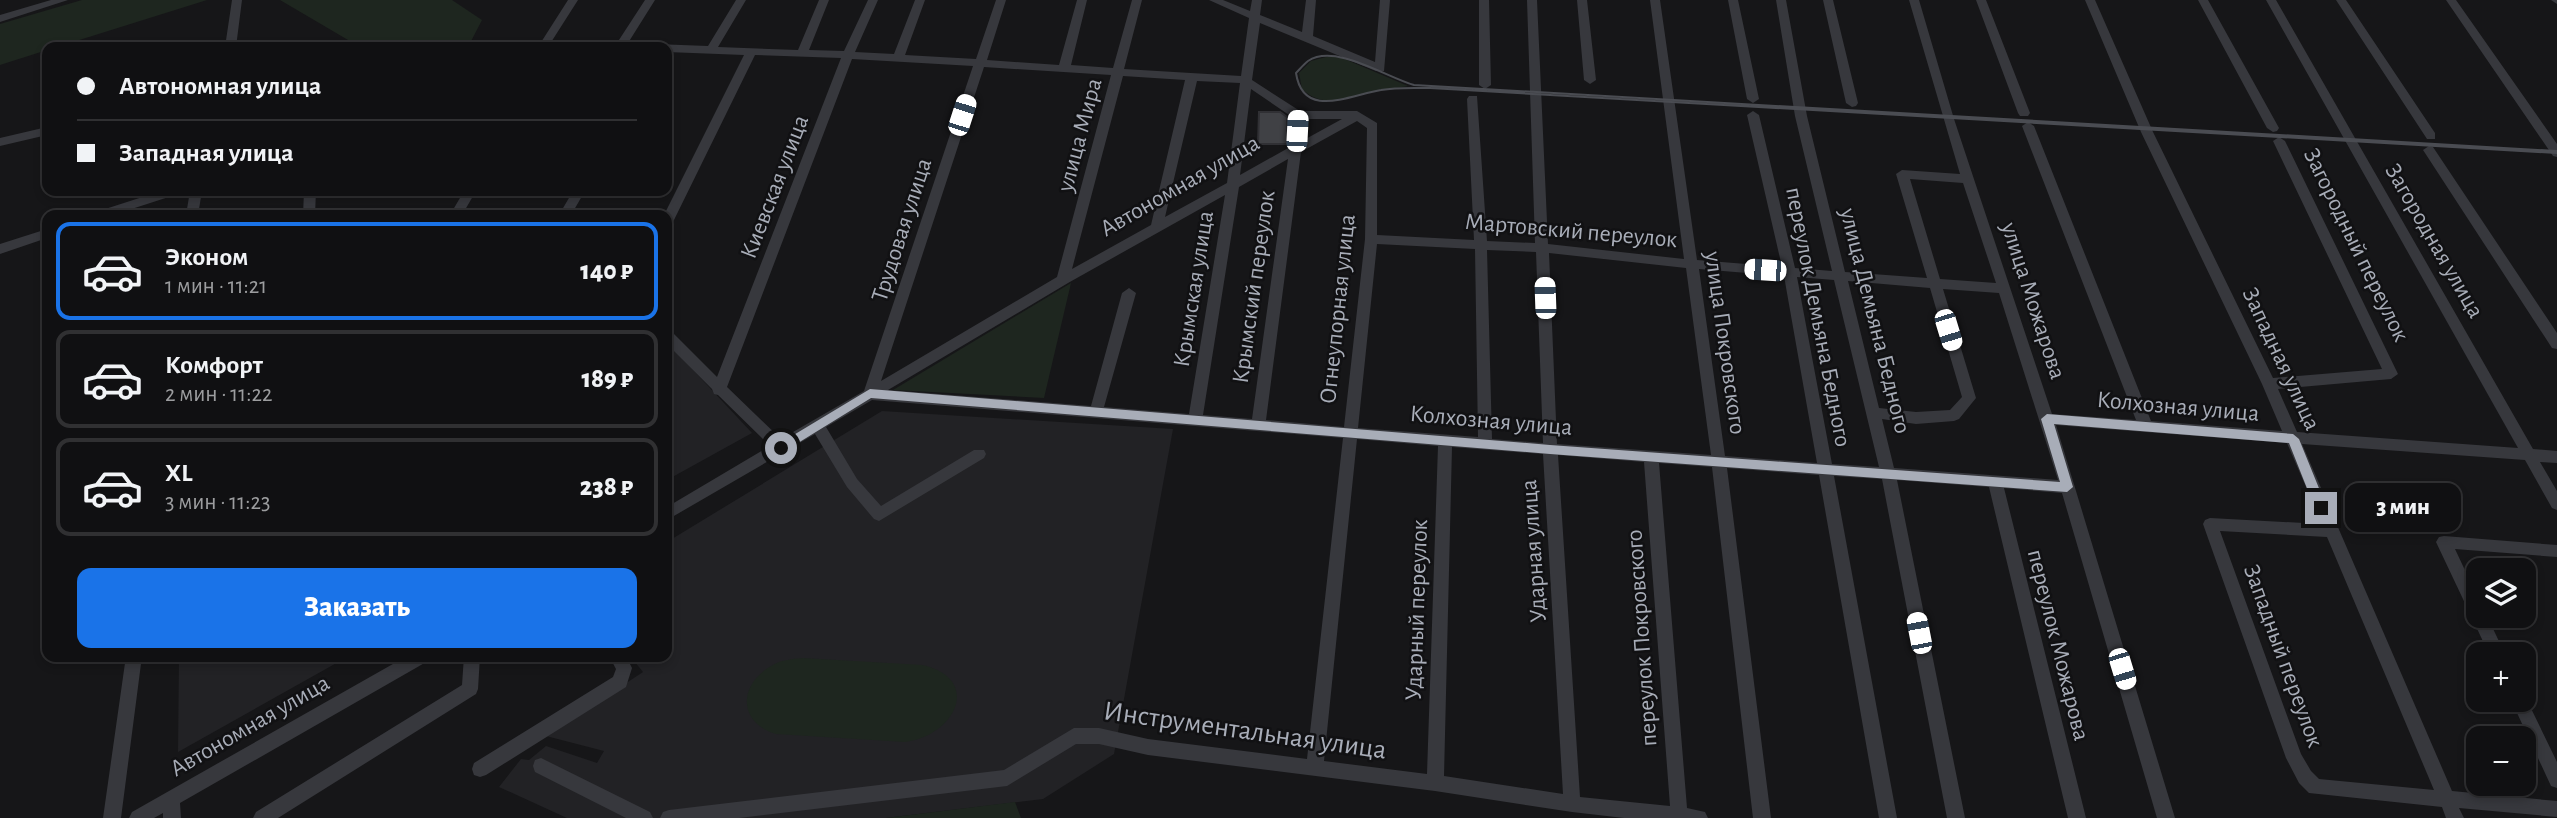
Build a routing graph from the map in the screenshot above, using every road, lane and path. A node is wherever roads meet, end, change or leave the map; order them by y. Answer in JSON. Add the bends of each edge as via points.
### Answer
{"nodes":[{"id":1,"x":63,"y":0,"type":"edge"},
{"id":2,"x":237,"y":0,"type":"edge"},
{"id":3,"x":573,"y":0,"type":"edge"},
{"id":4,"x":650,"y":0,"type":"edge"},
{"id":5,"x":741,"y":0,"type":"edge"},
{"id":6,"x":824,"y":0,"type":"edge"},
{"id":7,"x":873,"y":0,"type":"edge"},
{"id":8,"x":920,"y":0,"type":"edge"},
{"id":9,"x":1001,"y":0,"type":"edge"},
{"id":10,"x":1082,"y":0,"type":"edge"},
{"id":11,"x":1137,"y":0,"type":"edge"},
{"id":12,"x":1214,"y":0,"type":"edge"},
{"id":13,"x":1257,"y":0,"type":"edge"},
{"id":14,"x":1311,"y":0,"type":"edge"},
{"id":15,"x":1385,"y":0,"type":"edge"},
{"id":16,"x":1484,"y":0,"type":"edge"},
{"id":17,"x":1532,"y":0,"type":"edge"},
{"id":18,"x":1582,"y":0,"type":"edge"},
{"id":19,"x":1655,"y":0,"type":"edge"},
{"id":20,"x":1734,"y":0,"type":"edge"},
{"id":21,"x":1781,"y":0,"type":"edge"},
{"id":22,"x":1828,"y":0,"type":"edge"},
{"id":23,"x":1914,"y":0,"type":"edge"},
{"id":24,"x":1980,"y":0,"type":"edge"},
{"id":25,"x":2090,"y":0,"type":"edge"},
{"id":26,"x":2203,"y":0,"type":"edge"},
{"id":27,"x":2271,"y":0,"type":"edge"},
{"id":28,"x":2341,"y":0,"type":"edge"},
{"id":29,"x":2451,"y":0,"type":"edge"},
{"id":30,"x":1255,"y":17,"type":"junction"},
{"id":31,"x":0,"y":19,"type":"edge"},
{"id":32,"x":1307,"y":39,"type":"junction"},
{"id":33,"x":231,"y":42,"type":"edge"},
{"id":34,"x":546,"y":42,"type":"edge"},
{"id":35,"x":623,"y":42,"type":"edge"},
{"id":36,"x":672,"y":47,"type":"edge"},
{"id":37,"x":712,"y":48,"type":"junction"},
{"id":38,"x":751,"y":51,"type":"junction"},
{"id":39,"x":802,"y":54,"type":"junction"},
{"id":40,"x":848,"y":55,"type":"junction"},
{"id":41,"x":898,"y":58,"type":"junction"},
{"id":42,"x":979,"y":64,"type":"junction"},
{"id":43,"x":1064,"y":69,"type":"junction"},
{"id":44,"x":1119,"y":72,"type":"junction"},
{"id":45,"x":1192,"y":76,"type":"junction"},
{"id":46,"x":1245,"y":80,"type":"junction"},
{"id":47,"x":1590,"y":80,"type":"dead end"},
{"id":48,"x":1485,"y":85,"type":"dead end"},
{"id":49,"x":1473,"y":99,"type":"dead end"},
{"id":50,"x":1753,"y":99,"type":"dead end"},
{"id":51,"x":1852,"y":103,"type":"dead end"},
{"id":52,"x":1298,"y":115,"type":"junction"},
{"id":53,"x":1357,"y":115,"type":"junction"},
{"id":54,"x":1753,"y":115,"type":"dead end"},
{"id":55,"x":42,"y":132,"type":"edge"},
{"id":56,"x":2431,"y":136,"type":"dead end"},
{"id":57,"x":0,"y":142,"type":"edge"},
{"id":58,"x":1297,"y":147,"type":"junction"},
{"id":59,"x":2429,"y":150,"type":"dead end"},
{"id":60,"x":2557,"y":153,"type":"edge"},
{"id":61,"x":1969,"y":179,"type":"junction"},
{"id":62,"x":1233,"y":184,"type":"junction"},
{"id":63,"x":159,"y":196,"type":"edge"},
{"id":64,"x":115,"y":210,"type":"edge"},
{"id":65,"x":672,"y":212,"type":"edge"},
{"id":66,"x":1156,"y":229,"type":"junction"},
{"id":67,"x":42,"y":235,"type":"edge"},
{"id":68,"x":1371,"y":239,"type":"junction"},
{"id":69,"x":1481,"y":245,"type":"junction"},
{"id":70,"x":1543,"y":248,"type":"junction"},
{"id":71,"x":1,"y":252,"type":"edge"},
{"id":72,"x":1691,"y":264,"type":"junction"},
{"id":73,"x":1790,"y":272,"type":"junction"},
{"id":74,"x":1841,"y":274,"type":"junction"},
{"id":75,"x":1063,"y":280,"type":"junction"},
{"id":76,"x":1935,"y":284,"type":"junction"},
{"id":77,"x":2005,"y":289,"type":"junction"},
{"id":78,"x":1129,"y":293,"type":"dead end"},
{"id":79,"x":672,"y":341,"type":"edge"},
{"id":80,"x":2557,"y":344,"type":"edge"},
{"id":81,"x":2269,"y":384,"type":"junction"},
{"id":82,"x":719,"y":390,"type":"junction"},
{"id":83,"x":870,"y":394,"type":"junction"},
{"id":84,"x":1096,"y":412,"type":"junction"},
{"id":85,"x":1874,"y":413,"type":"junction"},
{"id":86,"x":1195,"y":419,"type":"junction"},
{"id":87,"x":2047,"y":419,"type":"junction"},
{"id":88,"x":1258,"y":424,"type":"junction"},
{"id":89,"x":817,"y":425,"type":"junction"},
{"id":90,"x":2146,"y":428,"type":"junction"},
{"id":91,"x":1349,"y":431,"type":"junction"},
{"id":92,"x":1445,"y":439,"type":"junction"},
{"id":93,"x":2293,"y":439,"type":"junction"},
{"id":94,"x":1485,"y":442,"type":"junction"},
{"id":95,"x":781,"y":448,"type":"junction"},
{"id":96,"x":1550,"y":449,"type":"junction"},
{"id":97,"x":979,"y":454,"type":"dead end"},
{"id":98,"x":2530,"y":455,"type":"junction"},
{"id":99,"x":1651,"y":457,"type":"junction"},
{"id":100,"x":2557,"y":457,"type":"edge"},
{"id":101,"x":1719,"y":462,"type":"junction"},
{"id":102,"x":1824,"y":469,"type":"junction"},
{"id":103,"x":1888,"y":474,"type":"junction"},
{"id":104,"x":1995,"y":482,"type":"junction"},
{"id":105,"x":2067,"y":487,"type":"junction"},
{"id":106,"x":2557,"y":505,"type":"edge"},
{"id":107,"x":672,"y":511,"type":"edge"},
{"id":108,"x":2330,"y":531,"type":"junction"},
{"id":109,"x":2557,"y":551,"type":"edge"},
{"id":110,"x":2466,"y":588,"type":"edge"},
{"id":111,"x":133,"y":662,"type":"edge"},
{"id":112,"x":411,"y":662,"type":"edge"},
{"id":113,"x":472,"y":662,"type":"edge"},
{"id":114,"x":620,"y":662,"type":"edge"},
{"id":115,"x":2525,"y":712,"type":"edge"},
{"id":116,"x":541,"y":766,"type":"dead end"},
{"id":117,"x":1315,"y":767,"type":"junction"},
{"id":118,"x":480,"y":769,"type":"dead end"},
{"id":119,"x":2557,"y":780,"type":"edge"},
{"id":120,"x":1435,"y":783,"type":"junction"},
{"id":121,"x":171,"y":799,"type":"junction"},
{"id":122,"x":2447,"y":800,"type":"junction"},
{"id":123,"x":1572,"y":804,"type":"junction"},
{"id":124,"x":2557,"y":809,"type":"edge"},
{"id":125,"x":1679,"y":816,"type":"junction"},
{"id":126,"x":112,"y":818,"type":"edge"},
{"id":127,"x":138,"y":818,"type":"edge"},
{"id":128,"x":172,"y":818,"type":"edge"},
{"id":129,"x":262,"y":818,"type":"edge"},
{"id":130,"x":644,"y":818,"type":"edge"},
{"id":131,"x":669,"y":818,"type":"edge"},
{"id":132,"x":1699,"y":818,"type":"edge"},
{"id":133,"x":1762,"y":818,"type":"edge"},
{"id":134,"x":1888,"y":818,"type":"edge"},
{"id":135,"x":1956,"y":818,"type":"edge"},
{"id":136,"x":2077,"y":818,"type":"edge"},
{"id":137,"x":2166,"y":818,"type":"edge"},
{"id":138,"x":2455,"y":818,"type":"edge"}],
"edges":[{"from":1,"to":31,"type":"street"},
{"from":2,"to":33,"type":"street"},
{"from":3,"to":34,"type":"street"},
{"from":4,"to":35,"type":"street"},
{"from":5,"to":37,"type":"street"},
{"from":6,"to":39,"type":"street"},
{"from":7,"to":40,"type":"street","name":"Киевская улица"},
{"from":8,"to":41,"type":"street"},
{"from":9,"to":42,"type":"street","name":"Трудовая улица"},
{"from":10,"to":43,"type":"street"},
{"from":11,"to":44,"type":"street","name":"улица Мира"},
{"from":12,"to":30,"type":"street"},
{"from":13,"to":30,"type":"street","name":"Крымская улица"},
{"from":14,"to":32,"type":"street"},
{"from":15,"to":32,"type":"street","via":[[1380,68]]},
{"from":16,"to":48,"type":"street"},
{"from":17,"to":70,"type":"street","name":"Ударная улица"},
{"from":18,"to":47,"type":"street"},
{"from":19,"to":72,"type":"street","name":"улица Покровского"},
{"from":20,"to":50,"type":"street"},
{"from":21,"to":74,"type":"street","name":"улица Демьяна Бедного","via":[[1801,116]]},
{"from":22,"to":51,"type":"street"},
{"from":23,"to":61,"type":"street","name":"улица Можарова"},
{"from":24,"to":90,"type":"street"},
{"from":25,"to":81,"type":"street","name":"Западная улица","via":[[2147,132]]},
{"from":26,"to":81,"type":"street","name":"Загородный переулок","via":[[2276,134],[2391,374]]},
{"from":27,"to":98,"type":"street","name":"Загородная улица"},
{"from":28,"to":56,"type":"street"},
{"from":29,"to":60,"type":"street"},
{"from":30,"to":32,"type":"street"},
{"from":30,"to":46,"type":"street","name":"Крымская улица"},
{"from":36,"to":37,"type":"street"},
{"from":37,"to":38,"type":"street"},
{"from":38,"to":39,"type":"street"},
{"from":38,"to":65,"type":"street"},
{"from":39,"to":40,"type":"street"},
{"from":40,"to":41,"type":"street"},
{"from":40,"to":82,"type":"street","name":"Киевская улица"},
{"from":41,"to":42,"type":"street"},
{"from":42,"to":43,"type":"street"},
{"from":42,"to":83,"type":"street","name":"Трудовая улица"},
{"from":43,"to":44,"type":"street"},
{"from":44,"to":45,"type":"street"},
{"from":44,"to":75,"type":"street","name":"улица Мира"},
{"from":45,"to":46,"type":"street"},
{"from":45,"to":66,"type":"street"},
{"from":46,"to":52,"type":"street"},
{"from":46,"to":62,"type":"street","name":"Крымская улица"},
{"from":49,"to":69,"type":"street"},
{"from":52,"to":53,"type":"street"},
{"from":52,"to":58,"type":"street","name":"Крымский переулок"},
{"from":53,"to":58,"type":"street","name":"Автономная улица"},
{"from":53,"to":68,"type":"street","name":"Огнеупорная улица","via":[[1373,126]]},
{"from":54,"to":73,"type":"street","name":"переулок Демьяна Бедного"},
{"from":55,"to":57,"type":"street"},
{"from":58,"to":62,"type":"street","name":"Автономная улица"},
{"from":58,"to":88,"type":"street","name":"Крымский переулок"},
{"from":59,"to":80,"type":"street"},
{"from":61,"to":76,"type":"street","via":[[1902,174]]},
{"from":61,"to":77,"type":"street","name":"улица Можарова"},
{"from":62,"to":66,"type":"street","name":"Автономная улица"},
{"from":62,"to":86,"type":"street","name":"Крымская улица"},
{"from":63,"to":64,"type":"street"},
{"from":66,"to":75,"type":"street","name":"Автономная улица"},
{"from":67,"to":71,"type":"street"},
{"from":68,"to":69,"type":"street","name":"Мартовский переулок"},
{"from":68,"to":91,"type":"street","name":"Огнеупорная улица"},
{"from":69,"to":70,"type":"street","name":"Мартовский переулок"},
{"from":69,"to":94,"type":"street"},
{"from":70,"to":72,"type":"street","name":"Мартовский переулок"},
{"from":70,"to":96,"type":"street","name":"Ударная улица"},
{"from":72,"to":73,"type":"street","name":"Мартовский переулок"},
{"from":72,"to":101,"type":"street","name":"улица Покровского"},
{"from":73,"to":74,"type":"street","name":"Мартовский переулок"},
{"from":73,"to":102,"type":"street","name":"переулок Демьяна Бедного"},
{"from":74,"to":76,"type":"street","name":"Мартовский переулок"},
{"from":74,"to":85,"type":"street","name":"улица Демьяна Бедного"},
{"from":75,"to":83,"type":"street","name":"Автономная улица"},
{"from":76,"to":77,"type":"street","name":"Мартовский переулок"},
{"from":76,"to":85,"type":"street","via":[[1969,398],[1954,415],[1916,418]]},
{"from":77,"to":87,"type":"street","name":"улица Можарова"},
{"from":78,"to":84,"type":"street"},
{"from":79,"to":82,"type":"street"},
{"from":81,"to":93,"type":"street","name":"Западная улица"},
{"from":82,"to":95,"type":"street"},
{"from":83,"to":84,"type":"street","name":"Колхозная улица"},
{"from":83,"to":89,"type":"street","name":"Автономная улица"},
{"from":84,"to":86,"type":"street","name":"Колхозная улица"},
{"from":85,"to":103,"type":"street","name":"улица Демьяна Бедного"},
{"from":86,"to":88,"type":"street","name":"Колхозная улица"},
{"from":87,"to":90,"type":"street","name":"Колхозная улица"},
{"from":87,"to":105,"type":"street","name":"улица Можарова"},
{"from":88,"to":91,"type":"street","name":"Колхозная улица"},
{"from":89,"to":95,"type":"street","name":"Автономная улица"},
{"from":89,"to":97,"type":"street","via":[[852,483],[879,515]]},
{"from":90,"to":93,"type":"street","name":"Колхозная улица"},
{"from":91,"to":92,"type":"street","name":"Колхозная улица"},
{"from":91,"to":117,"type":"street","name":"Огнеупорная улица"},
{"from":92,"to":94,"type":"street","name":"Колхозная улица"},
{"from":92,"to":120,"type":"street","name":"Ударный переулок"},
{"from":93,"to":98,"type":"street","name":"Колхозная улица"},
{"from":93,"to":108,"type":"street","name":"Западная улица"},
{"from":94,"to":96,"type":"street","name":"Колхозная улица"},
{"from":95,"to":107,"type":"street","name":"Автономная улица"},
{"from":96,"to":99,"type":"street","name":"Колхозная улица"},
{"from":96,"to":123,"type":"street","name":"Ударная улица"},
{"from":98,"to":100,"type":"street","name":"Колхозная улица"},
{"from":98,"to":106,"type":"street","name":"Загородная улица"},
{"from":99,"to":101,"type":"street","name":"Колхозная улица"},
{"from":99,"to":125,"type":"street","name":"переулок Покровского"},
{"from":101,"to":102,"type":"street","name":"Колхозная улица"},
{"from":101,"to":133,"type":"street","name":"улица Покровского"},
{"from":102,"to":103,"type":"street","name":"Колхозная улица"},
{"from":102,"to":134,"type":"street","name":"переулок Демьяна Бедного"},
{"from":103,"to":104,"type":"street","name":"Колхозная улица"},
{"from":103,"to":135,"type":"street","name":"улица Демьяна Бедного"},
{"from":104,"to":105,"type":"street","name":"Колхозная улица"},
{"from":104,"to":136,"type":"street","name":"переулок Можарова"},
{"from":105,"to":137,"type":"street","name":"улица Можарова"},
{"from":108,"to":122,"type":"street","name":"Западная улица"},
{"from":108,"to":122,"type":"street","name":"Западный переулок","via":[[2210,524],[2294,758],[2315,787]]},
{"from":109,"to":110,"type":"street","via":[[2444,542]]},
{"from":111,"to":126,"type":"street"},
{"from":112,"to":121,"type":"street","name":"Автономная улица"},
{"from":113,"to":129,"type":"street","via":[[470,689]]},
{"from":114,"to":118,"type":"street","via":[[624,668],[620,682]]},
{"from":115,"to":119,"type":"street"},
{"from":116,"to":130,"type":"street"},
{"from":117,"to":120,"type":"street","name":"Инструментальная улица"},
{"from":117,"to":131,"type":"street","name":"Инструментальная улица","via":[[1074,736],[1007,778]]},
{"from":120,"to":123,"type":"street","name":"Инструментальная улица"},
{"from":121,"to":127,"type":"street","name":"Автономная улица"},
{"from":121,"to":128,"type":"street"},
{"from":122,"to":124,"type":"street"},
{"from":122,"to":138,"type":"street","name":"Западная улица"},
{"from":123,"to":125,"type":"street","name":"Инструментальная улица"},
{"from":125,"to":132,"type":"street","name":"Инструментальная улица"}]}
